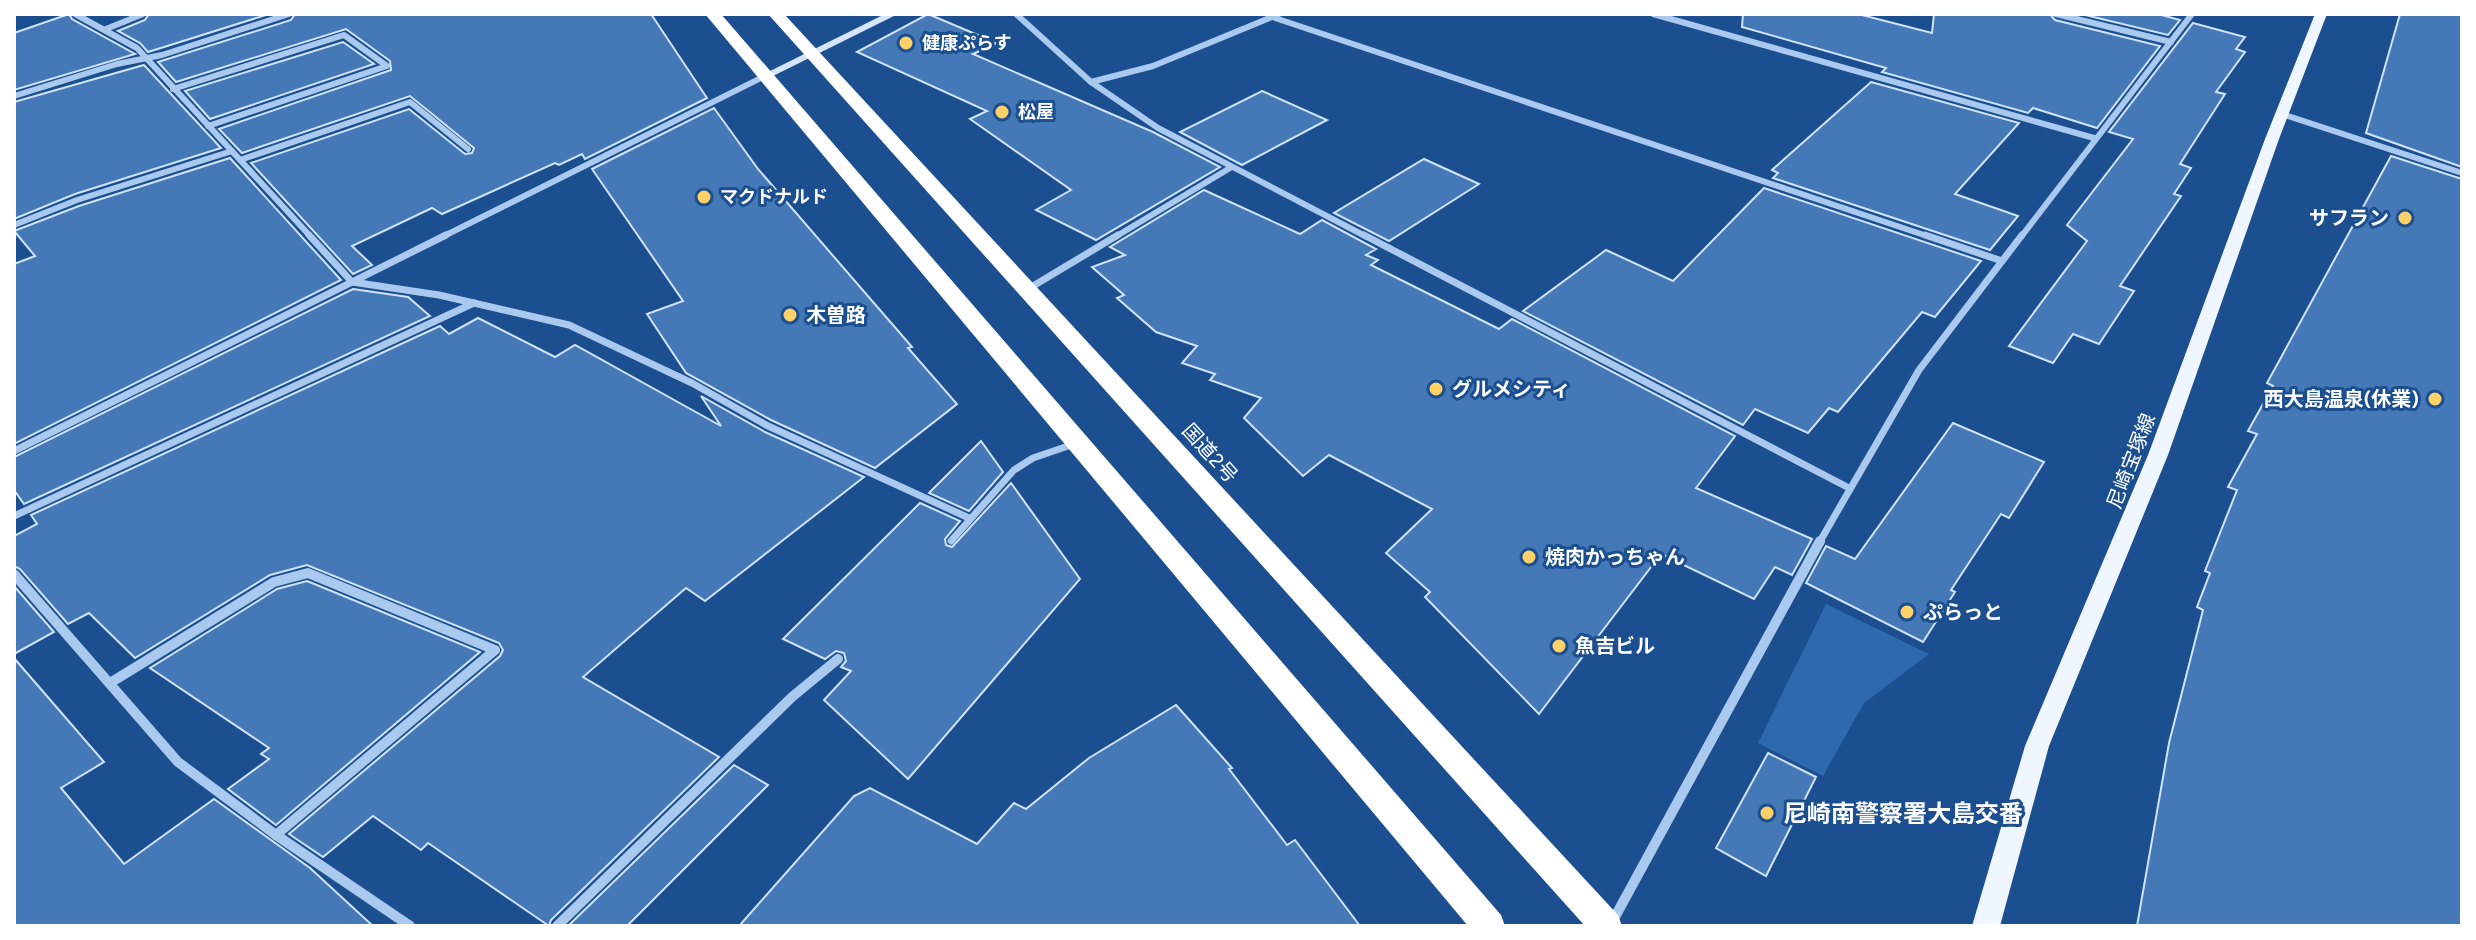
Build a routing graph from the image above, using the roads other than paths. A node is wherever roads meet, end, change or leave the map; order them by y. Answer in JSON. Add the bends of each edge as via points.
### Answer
{"nodes":[{"id":1,"x":75,"y":14,"type":"edge"},
{"id":2,"x":143,"y":14,"type":"edge"},
{"id":3,"x":289,"y":14,"type":"edge"},
{"id":4,"x":713,"y":14,"type":"edge"},
{"id":5,"x":776,"y":14,"type":"edge"},
{"id":6,"x":893,"y":14,"type":"edge"},
{"id":7,"x":1016,"y":14,"type":"edge"},
{"id":8,"x":1653,"y":14,"type":"edge"},
{"id":9,"x":2056,"y":14,"type":"edge"},
{"id":10,"x":2192,"y":14,"type":"edge"},
{"id":11,"x":2321,"y":14,"type":"edge"},
{"id":12,"x":1277,"y":16,"type":"edge"},
{"id":13,"x":106,"y":29,"type":"junction"},
{"id":14,"x":2171,"y":42,"type":"junction"},
{"id":15,"x":813,"y":53,"type":"junction"},
{"id":16,"x":145,"y":59,"type":"junction"},
{"id":17,"x":767,"y":75,"type":"junction"},
{"id":18,"x":1091,"y":82,"type":"junction"},
{"id":19,"x":173,"y":89,"type":"junction"},
{"id":20,"x":14,"y":96,"type":"edge"},
{"id":21,"x":2282,"y":114,"type":"junction"},
{"id":22,"x":208,"y":126,"type":"junction"},
{"id":23,"x":2094,"y":138,"type":"junction"},
{"id":24,"x":468,"y":149,"type":"dead end"},
{"id":25,"x":232,"y":151,"type":"junction"},
{"id":26,"x":240,"y":160,"type":"junction"},
{"id":27,"x":1230,"y":168,"type":"junction"},
{"id":28,"x":2462,"y":173,"type":"edge"},
{"id":29,"x":14,"y":225,"type":"edge"},
{"id":30,"x":2002,"y":261,"type":"junction"},
{"id":31,"x":352,"y":282,"type":"junction"},
{"id":32,"x":1027,"y":291,"type":"junction"},
{"id":33,"x":475,"y":302,"type":"junction"},
{"id":34,"x":1079,"y":442,"type":"junction"},
{"id":35,"x":14,"y":451,"type":"edge"},
{"id":36,"x":1849,"y":488,"type":"junction"},
{"id":37,"x":14,"y":516,"type":"edge"},
{"id":38,"x":969,"y":518,"type":"junction"},
{"id":39,"x":951,"y":541,"type":"dead end"},
{"id":40,"x":14,"y":574,"type":"edge"},
{"id":41,"x":838,"y":659,"type":"dead end"},
{"id":42,"x":110,"y":683,"type":"junction"},
{"id":43,"x":276,"y":835,"type":"junction"},
{"id":44,"x":410,"y":926,"type":"edge"},
{"id":45,"x":557,"y":926,"type":"edge"},
{"id":46,"x":1489,"y":926,"type":"edge"},
{"id":47,"x":1608,"y":926,"type":"edge"},
{"id":48,"x":1986,"y":926,"type":"edge"}],
"edges":[{"from":1,"to":13,"type":"street"},
{"from":2,"to":13,"type":"street"},
{"from":3,"to":16,"type":"street"},
{"from":4,"to":17,"type":"highway"},
{"from":5,"to":15,"type":"highway","name":"国道2号"},
{"from":6,"to":15,"type":"street"},
{"from":7,"to":18,"type":"street"},
{"from":8,"to":23,"type":"street"},
{"from":9,"to":14,"type":"street"},
{"from":10,"to":14,"type":"street"},
{"from":11,"to":21,"type":"main road","name":"尼崎宝塚線"},
{"from":12,"to":18,"type":"street","via":[[1153,66]]},
{"from":12,"to":30,"type":"street"},
{"from":13,"to":16,"type":"street"},
{"from":14,"to":23,"type":"street"},
{"from":15,"to":17,"type":"street"},
{"from":15,"to":32,"type":"highway","name":"国道2号"},
{"from":16,"to":19,"type":"street"},
{"from":16,"to":20,"type":"street"},
{"from":17,"to":31,"type":"street"},
{"from":17,"to":34,"type":"highway"},
{"from":18,"to":27,"type":"street"},
{"from":19,"to":22,"type":"street"},
{"from":19,"to":22,"type":"street","via":[[344,35],[387,66]]},
{"from":21,"to":28,"type":"street"},
{"from":21,"to":48,"type":"main road","name":"尼崎宝塚線","via":[[2158,455],[2037,746]]},
{"from":22,"to":25,"type":"street"},
{"from":23,"to":30,"type":"street"},
{"from":24,"to":26,"type":"street","via":[[410,102]]},
{"from":25,"to":26,"type":"street"},
{"from":25,"to":29,"type":"street"},
{"from":26,"to":31,"type":"street"},
{"from":27,"to":32,"type":"street"},
{"from":27,"to":36,"type":"street"},
{"from":30,"to":36,"type":"street","via":[[1919,370]]},
{"from":31,"to":33,"type":"street"},
{"from":31,"to":35,"type":"street"},
{"from":32,"to":47,"type":"highway","name":"国道2号"},
{"from":33,"to":37,"type":"street"},
{"from":33,"to":38,"type":"street","via":[[569,325],[768,426]]},
{"from":34,"to":38,"type":"street","via":[[1014,470]]},
{"from":34,"to":46,"type":"highway"},
{"from":36,"to":47,"type":"street"},
{"from":38,"to":39,"type":"street"},
{"from":40,"to":42,"type":"street"},
{"from":41,"to":45,"type":"street","via":[[792,697]]},
{"from":42,"to":43,"type":"street","via":[[178,762]]},
{"from":42,"to":43,"type":"street","via":[[274,582],[299,573],[495,650]]},
{"from":43,"to":44,"type":"street"}]}
